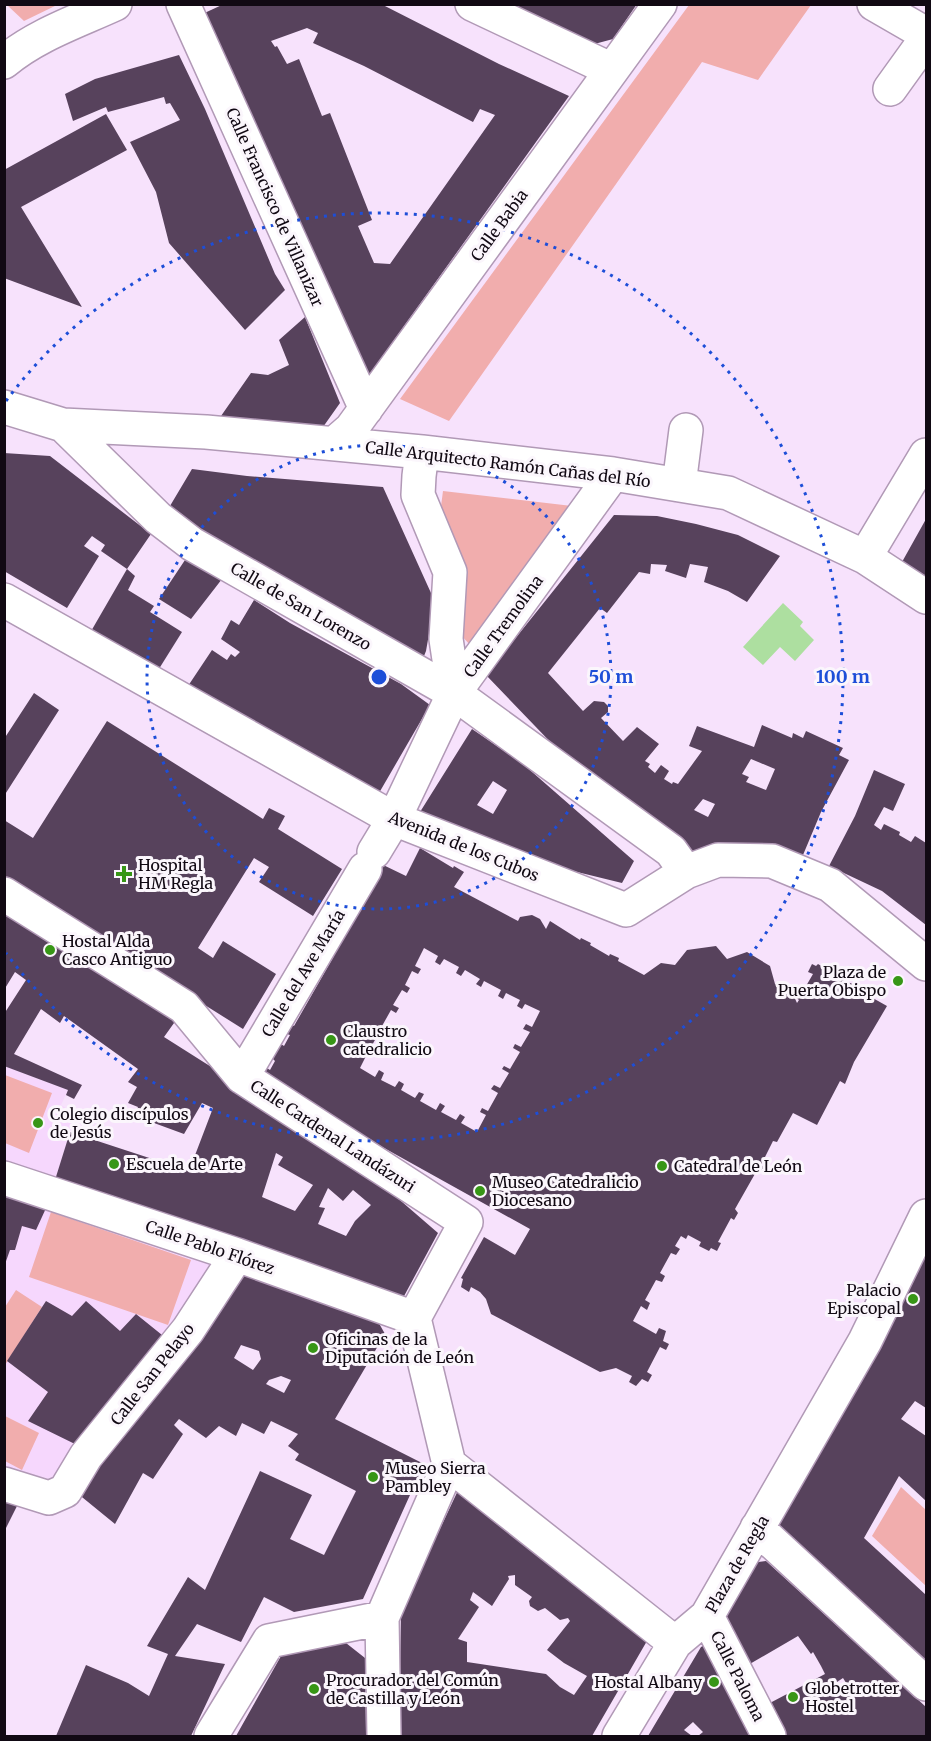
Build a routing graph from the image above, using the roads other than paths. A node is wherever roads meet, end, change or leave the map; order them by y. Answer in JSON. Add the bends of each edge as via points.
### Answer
{"nodes":[{"id":1,"x":115,"y":4,"type":"edge"},
{"id":2,"x":183,"y":4,"type":"edge"},
{"id":3,"x":472,"y":4,"type":"edge"},
{"id":4,"x":660,"y":4,"type":"edge"},
{"id":5,"x":874,"y":4,"type":"edge"},
{"id":6,"x":927,"y":34,"type":"edge"},
{"id":7,"x":927,"y":39,"type":"edge"},
{"id":8,"x":4,"y":62,"type":"edge"},
{"id":9,"x":612,"y":70,"type":"junction"},
{"id":10,"x":890,"y":89,"type":"dead end"},
{"id":11,"x":4,"y":407,"type":"edge"},
{"id":12,"x":366,"y":409,"type":"junction"},
{"id":13,"x":63,"y":425,"type":"junction"},
{"id":14,"x":686,"y":430,"type":"dead end"},
{"id":15,"x":335,"y":443,"type":"junction"},
{"id":16,"x":422,"y":452,"type":"junction"},
{"id":17,"x":927,"y":455,"type":"edge"},
{"id":18,"x":613,"y":474,"type":"junction"},
{"id":19,"x":679,"y":485,"type":"junction"},
{"id":20,"x":865,"y":557,"type":"junction"},
{"id":21,"x":927,"y":597,"type":"edge"},
{"id":22,"x":4,"y":600,"type":"edge"},
{"id":23,"x":454,"y":693,"type":"junction"},
{"id":24,"x":394,"y":819,"type":"junction"},
{"id":25,"x":686,"y":872,"type":"junction"},
{"id":26,"x":4,"y":894,"type":"edge"},
{"id":27,"x":927,"y":964,"type":"edge"},
{"id":28,"x":242,"y":1077,"type":"junction"},
{"id":29,"x":4,"y":1178,"type":"edge"},
{"id":30,"x":927,"y":1216,"type":"edge"},
{"id":31,"x":237,"y":1255,"type":"junction"},
{"id":32,"x":414,"y":1318,"type":"junction"},
{"id":33,"x":449,"y":1464,"type":"junction"},
{"id":34,"x":4,"y":1484,"type":"edge"},
{"id":35,"x":758,"y":1528,"type":"junction"},
{"id":36,"x":707,"y":1616,"type":"junction"},
{"id":37,"x":382,"y":1618,"type":"junction"},
{"id":38,"x":675,"y":1643,"type":"junction"},
{"id":39,"x":927,"y":1684,"type":"edge"},
{"id":40,"x":211,"y":1737,"type":"edge"},
{"id":41,"x":384,"y":1737,"type":"edge"},
{"id":42,"x":619,"y":1737,"type":"edge"},
{"id":43,"x":769,"y":1737,"type":"edge"}],
"edges":[{"from":1,"to":8,"type":"street","via":[[48,34]]},
{"from":2,"to":12,"type":"street","name":"Calle Francisco de Villanizar"},
{"from":3,"to":9,"type":"street"},
{"from":4,"to":9,"type":"street","name":"Calle Babia"},
{"from":5,"to":6,"type":"street"},
{"from":7,"to":10,"type":"street"},
{"from":9,"to":12,"type":"street","name":"Calle Babia"},
{"from":11,"to":13,"type":"street","name":"Calle de San Lorenzo"},
{"from":12,"to":15,"type":"street","name":"Calle Babia"},
{"from":13,"to":15,"type":"street","name":"Calle Arquitecto Ramón Cañas del Río"},
{"from":13,"to":23,"type":"street","name":"Calle de San Lorenzo","via":[[158,518],[192,544]]},
{"from":14,"to":19,"type":"street"},
{"from":15,"to":16,"type":"street","name":"Calle Arquitecto Ramón Cañas del Río"},
{"from":16,"to":18,"type":"street","name":"Calle Arquitecto Ramón Cañas del Río"},
{"from":16,"to":23,"type":"street","name":"Calle Tremolina","via":[[418,495],[450,572],[446,639]]},
{"from":17,"to":20,"type":"street"},
{"from":18,"to":19,"type":"street","name":"Calle Arquitecto Ramón Cañas del Río"},
{"from":18,"to":23,"type":"street","name":"Calle Tremolina"},
{"from":19,"to":20,"type":"street","name":"Calle Arquitecto Ramón Cañas del Río","via":[[728,493]]},
{"from":20,"to":21,"type":"street","name":"Calle Arquitecto Ramón Cañas del Río"},
{"from":22,"to":24,"type":"street","name":"Avenida de los Cubos"},
{"from":23,"to":24,"type":"street","name":"Calle del Ave María"},
{"from":23,"to":25,"type":"street","name":"Calle de San Lorenzo","via":[[671,851]]},
{"from":24,"to":25,"type":"street","name":"Avenida de los Cubos","via":[[626,910]]},
{"from":24,"to":28,"type":"street","name":"Calle del Ave María"},
{"from":25,"to":27,"type":"street","name":"Avenida de los Cubos","via":[[718,860],[772,861],[830,885]]},
{"from":26,"to":28,"type":"street","name":"Calle Cardenal Landázuri","via":[[184,1007]]},
{"from":28,"to":32,"type":"street","name":"Calle Cardenal Landázuri","via":[[466,1222]]},
{"from":29,"to":31,"type":"street","name":"Calle Pablo Flórez"},
{"from":30,"to":35,"type":"street","name":"Plaza de Regla","via":[[865,1341]]},
{"from":31,"to":32,"type":"street","name":"Calle Pablo Flórez"},
{"from":31,"to":34,"type":"street","name":"Calle San Pelayo","via":[[188,1330],[86,1456],[65,1491],[49,1498]]},
{"from":32,"to":33,"type":"street"},
{"from":33,"to":37,"type":"street"},
{"from":33,"to":38,"type":"street"},
{"from":35,"to":36,"type":"street","name":"Plaza de Regla"},
{"from":35,"to":39,"type":"street"},
{"from":36,"to":38,"type":"street","name":"Plaza de Regla"},
{"from":36,"to":43,"type":"street","name":"Calle Paloma"},
{"from":37,"to":40,"type":"street","via":[[269,1641]]},
{"from":37,"to":41,"type":"street"},
{"from":38,"to":42,"type":"street","name":"Plaza de Regla"}]}
